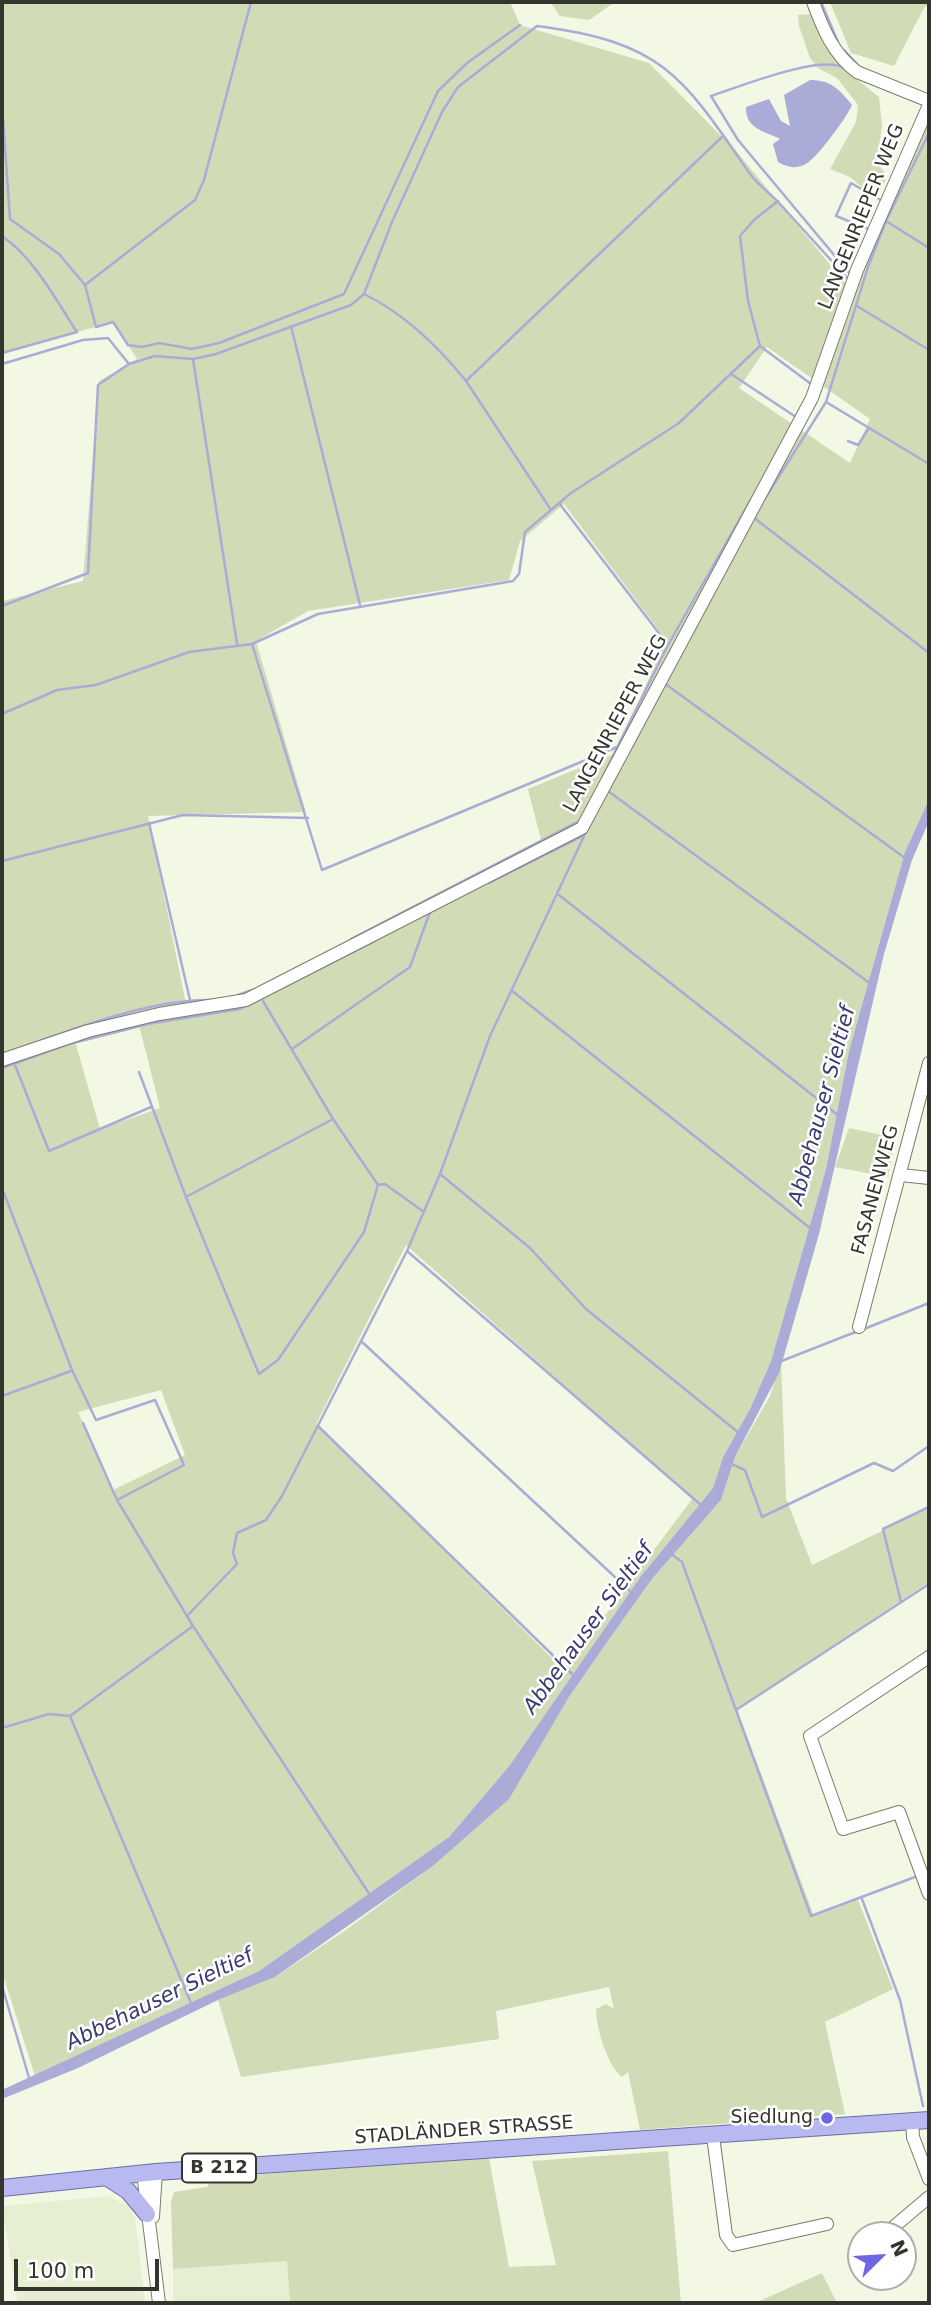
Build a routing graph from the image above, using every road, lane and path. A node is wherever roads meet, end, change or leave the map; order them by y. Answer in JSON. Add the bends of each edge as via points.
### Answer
{"nodes":[{"id":1,"x":813,"y":2,"type":"edge"},
{"id":2,"x":929,"y":103,"type":"edge"},
{"id":3,"x":2,"y":1060,"type":"edge"},
{"id":4,"x":929,"y":1063,"type":"edge"},
{"id":5,"x":901,"y":1175,"type":"junction"},
{"id":6,"x":929,"y":1178,"type":"edge"},
{"id":7,"x":859,"y":1327,"type":"dead end"},
{"id":8,"x":929,"y":1657,"type":"edge"},
{"id":9,"x":929,"y":1894,"type":"edge"},
{"id":10,"x":929,"y":2120,"type":"edge"},
{"id":11,"x":912,"y":2121,"type":"junction"},
{"id":12,"x":713,"y":2136,"type":"junction"},
{"id":13,"x":150,"y":2173,"type":"junction"},
{"id":14,"x":106,"y":2177,"type":"junction"},
{"id":15,"x":929,"y":2179,"type":"edge"},
{"id":16,"x":2,"y":2188,"type":"edge"},
{"id":17,"x":929,"y":2197,"type":"edge"},
{"id":18,"x":148,"y":2214,"type":"junction"},
{"id":19,"x":901,"y":2221,"type":"edge"},
{"id":20,"x":827,"y":2224,"type":"dead end"},
{"id":21,"x":152,"y":2231,"type":"junction"},
{"id":22,"x":159,"y":2303,"type":"edge"}],
"edges":[{"from":1,"to":2,"type":"street","via":[[827,37],[846,64]]},
{"from":2,"to":3,"type":"street","name":"LANGENRIEPER WEG","via":[[857,271],[813,398],[582,828],[246,1000],[88,1031]]},
{"from":4,"to":5,"type":"street","name":"FASANENWEG"},
{"from":5,"to":6,"type":"street"},
{"from":5,"to":7,"type":"street","name":"FASANENWEG"},
{"from":8,"to":9,"type":"street","via":[[810,1736],[843,1829],[899,1812]]},
{"from":10,"to":11,"type":"main road","name":"STADLÄNDER STRASSE","number":"B 212"},
{"from":11,"to":12,"type":"main road","name":"STADLÄNDER STRASSE","number":"B 212"},
{"from":11,"to":15,"type":"street","via":[[913,2137]]},
{"from":12,"to":13,"type":"main road","name":"STADLÄNDER STRASSE","number":"B 212"},
{"from":12,"to":20,"type":"street","via":[[726,2235],[733,2245]]},
{"from":13,"to":14,"type":"main road","name":"STADLÄNDER STRASSE","number":"B 212"},
{"from":13,"to":18,"type":"street"},
{"from":13,"to":21,"type":"street"},
{"from":14,"to":16,"type":"main road","name":"STADLÄNDER STRASSE","number":"B 212"},
{"from":14,"to":18,"type":"main road"},
{"from":17,"to":19,"type":"street"},
{"from":18,"to":21,"type":"street"},
{"from":21,"to":22,"type":"street"}]}
